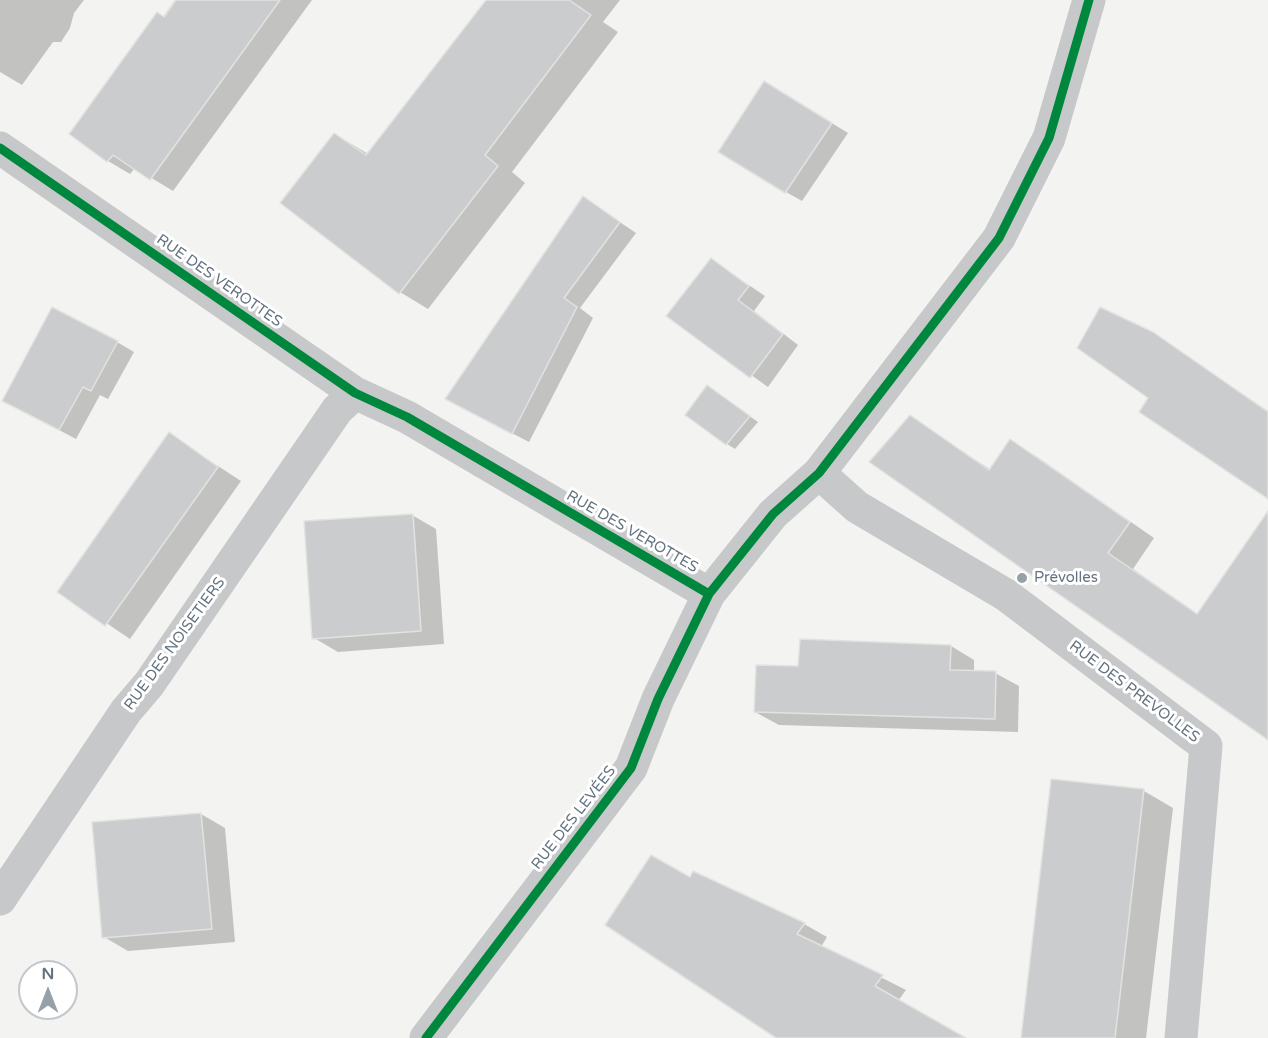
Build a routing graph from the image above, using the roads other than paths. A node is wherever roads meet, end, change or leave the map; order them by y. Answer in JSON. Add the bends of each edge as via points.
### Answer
{"nodes":[{"id":1,"x":1089,"y":0,"type":"edge"},
{"id":2,"x":0,"y":148,"type":"edge"},
{"id":3,"x":355,"y":393,"type":"junction"},
{"id":4,"x":819,"y":473,"type":"junction"},
{"id":5,"x":709,"y":594,"type":"junction"},
{"id":6,"x":0,"y":899,"type":"edge"},
{"id":7,"x":426,"y":1038,"type":"edge"},
{"id":8,"x":1181,"y":1038,"type":"edge"}],
"edges":[{"from":1,"to":4,"type":"street","via":[[1049,138],[999,238]]},
{"from":2,"to":3,"type":"street","name":"RUE DES VEROTTES"},
{"from":3,"to":5,"type":"street","name":"RUE DES VEROTTES","via":[[407,417]]},
{"from":3,"to":6,"type":"street","name":"RUE DES NOISETIERS","via":[[337,411],[149,684],[126,711]]},
{"from":4,"to":5,"type":"street","via":[[773,514]]},
{"from":4,"to":8,"type":"street","name":"RUE DES PREVOLLES","via":[[857,507],[1006,595],[1206,746]]},
{"from":5,"to":7,"type":"street","name":"RUE DES LEVÉES","via":[[657,699],[632,768]]}]}
